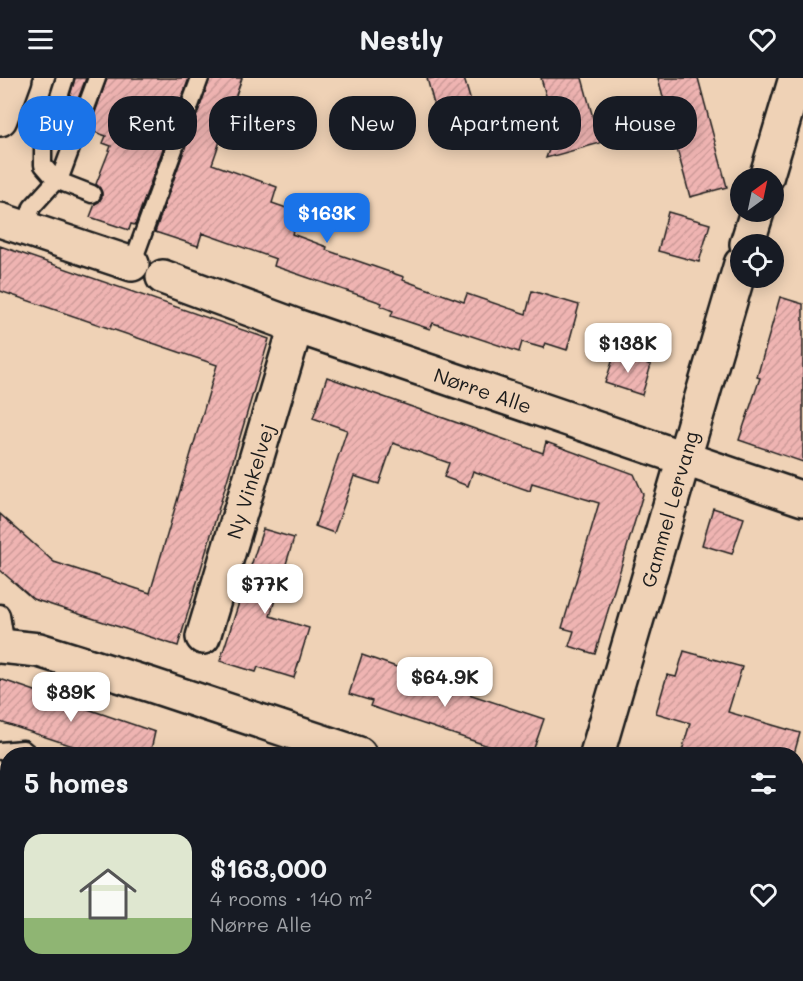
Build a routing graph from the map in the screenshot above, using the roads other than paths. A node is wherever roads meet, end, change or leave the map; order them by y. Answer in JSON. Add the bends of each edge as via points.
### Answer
{"nodes":[{"id":1,"x":15,"y":78,"type":"edge"},
{"id":2,"x":65,"y":78,"type":"edge"},
{"id":3,"x":97,"y":78,"type":"edge"},
{"id":4,"x":200,"y":78,"type":"edge"},
{"id":5,"x":796,"y":78,"type":"edge"},
{"id":6,"x":1,"y":112,"type":"edge"},
{"id":7,"x":769,"y":168,"type":"edge"},
{"id":8,"x":56,"y":180,"type":"junction"},
{"id":9,"x":92,"y":194,"type":"dead end"},
{"id":10,"x":12,"y":224,"type":"edge"},
{"id":11,"x":132,"y":264,"type":"joint"},
{"id":12,"x":164,"y":277,"type":"dead end"},
{"id":13,"x":734,"y":288,"type":"edge"},
{"id":14,"x":296,"y":326,"type":"junction"},
{"id":15,"x":683,"y":459,"type":"junction"},
{"id":16,"x":803,"y":499,"type":"edge"},
{"id":17,"x":0,"y":613,"type":"edge"},
{"id":18,"x":203,"y":637,"type":"dead end"},
{"id":19,"x":3,"y":646,"type":"edge"},
{"id":20,"x":338,"y":747,"type":"edge"},
{"id":21,"x":599,"y":747,"type":"edge"}],
"edges":[{"from":1,"to":6,"type":"street"},
{"from":2,"to":8,"type":"lane","via":[[42,158]]},
{"from":3,"to":8,"type":"lane"},
{"from":4,"to":11,"type":"lane","via":[[143,213]]},
{"from":5,"to":7,"type":"street"},
{"from":8,"to":9,"type":"lane"},
{"from":8,"to":10,"type":"lane"},
{"from":10,"to":11,"type":"street"},
{"from":12,"to":14,"type":"street","name":"Nørre Alle"},
{"from":13,"to":15,"type":"street","name":"Gammel Lervang"},
{"from":14,"to":15,"type":"street","name":"Nørre Alle"},
{"from":14,"to":18,"type":"street","name":"Ny Vinkelvej"},
{"from":15,"to":16,"type":"street","name":"Nørre Alle"},
{"from":15,"to":21,"type":"street","name":"Gammel Lervang"},
{"from":17,"to":19,"type":"lane"},
{"from":19,"to":20,"type":"street","via":[[39,650]]}]}
